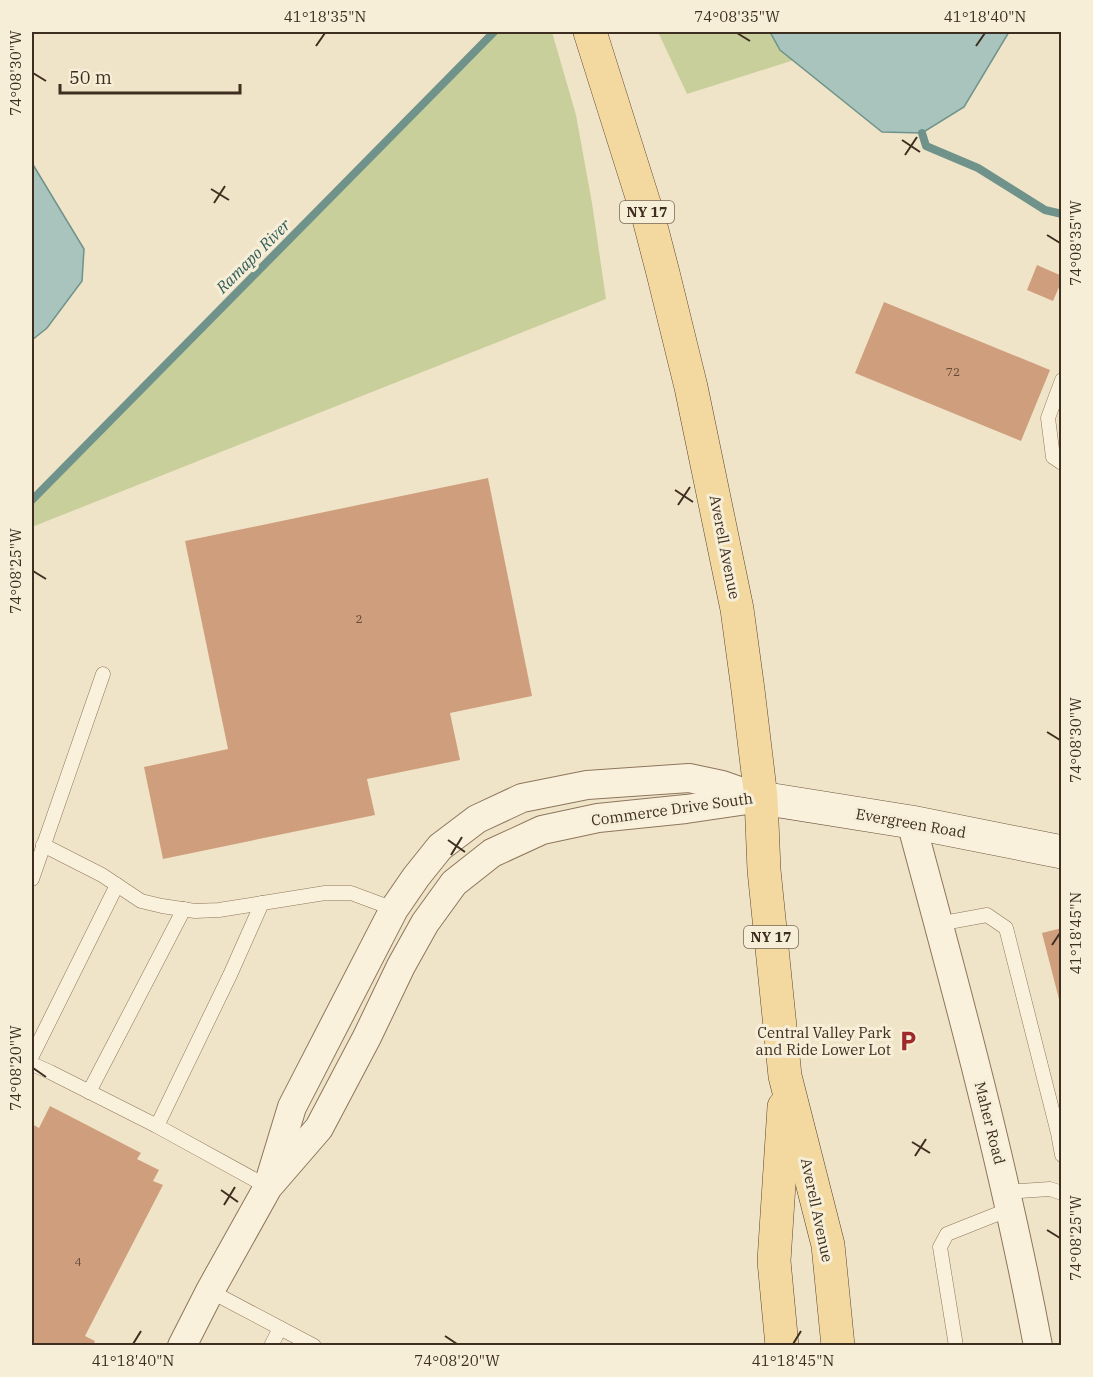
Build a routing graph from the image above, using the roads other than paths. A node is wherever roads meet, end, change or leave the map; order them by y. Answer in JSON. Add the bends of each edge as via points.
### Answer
{"nodes":[{"id":1,"x":591,"y":36,"type":"edge"},
{"id":2,"x":1062,"y":380,"type":"edge"},
{"id":3,"x":1062,"y":463,"type":"edge"},
{"id":4,"x":103,"y":674,"type":"dead end"},
{"id":5,"x":761,"y":798,"type":"junction"},
{"id":6,"x":911,"y":822,"type":"junction"},
{"id":7,"x":43,"y":845,"type":"junction"},
{"id":8,"x":1062,"y":852,"type":"edge"},
{"id":9,"x":32,"y":879,"type":"edge"},
{"id":10,"x":117,"y":885,"type":"junction"},
{"id":11,"x":262,"y":903,"type":"junction"},
{"id":12,"x":184,"y":909,"type":"junction"},
{"id":13,"x":394,"y":909,"type":"junction"},
{"id":14,"x":935,"y":913,"type":"junction"},
{"id":15,"x":32,"y":1056,"type":"edge"},
{"id":16,"x":32,"y":1064,"type":"edge"},
{"id":17,"x":785,"y":1076,"type":"junction"},
{"id":18,"x":89,"y":1092,"type":"junction"},
{"id":19,"x":157,"y":1126,"type":"junction"},
{"id":20,"x":1062,"y":1155,"type":"edge"},
{"id":21,"x":268,"y":1187,"type":"junction"},
{"id":22,"x":1062,"y":1193,"type":"edge"},
{"id":23,"x":1008,"y":1200,"type":"junction"},
{"id":24,"x":210,"y":1291,"type":"junction"},
{"id":25,"x":280,"y":1328,"type":"junction"},
{"id":26,"x":182,"y":1346,"type":"edge"},
{"id":27,"x":271,"y":1346,"type":"edge"},
{"id":28,"x":314,"y":1346,"type":"edge"},
{"id":29,"x":782,"y":1346,"type":"edge"},
{"id":30,"x":838,"y":1346,"type":"edge"},
{"id":31,"x":956,"y":1346,"type":"edge"},
{"id":32,"x":1038,"y":1346,"type":"edge"}],
"edges":[{"from":1,"to":5,"type":"main road","name":"Averell Avenue","number":"NY 17","via":[[649,219],[691,387],[737,609]]},
{"from":2,"to":3,"type":"lane","via":[[1048,418],[1053,458]]},
{"from":4,"to":7,"type":"lane"},
{"from":5,"to":6,"type":"street","name":"Evergreen Road"},
{"from":5,"to":13,"type":"street","name":"Commerce Drive South","via":[[689,778],[587,784],[522,798],[477,819],[441,847]]},
{"from":5,"to":17,"type":"main road","name":"Averell Avenue","number":"NY 17","via":[[764,870]]},
{"from":5,"to":21,"type":"street","name":"Commerce Drive South","via":[[598,818],[542,830],[492,853],[454,883],[425,923],[319,1128]]},
{"from":6,"to":8,"type":"street","name":"Evergreen Road"},
{"from":6,"to":14,"type":"street","name":"Maher Road"},
{"from":7,"to":9,"type":"lane"},
{"from":7,"to":10,"type":"lane"},
{"from":10,"to":12,"type":"lane","via":[[141,901]]},
{"from":10,"to":15,"type":"lane"},
{"from":11,"to":12,"type":"lane","via":[[219,910]]},
{"from":11,"to":13,"type":"lane","via":[[351,893]]},
{"from":11,"to":19,"type":"lane"},
{"from":12,"to":18,"type":"lane"},
{"from":13,"to":21,"type":"street","name":"Commerce Drive South","via":[[292,1107]]},
{"from":14,"to":20,"type":"lane","via":[[987,915],[1006,928]]},
{"from":14,"to":23,"type":"street","name":"Maher Road"},
{"from":16,"to":18,"type":"lane"},
{"from":17,"to":29,"type":"main road","name":"Averell Avenue","number":"NY 17","via":[[774,1261]]},
{"from":17,"to":30,"type":"main road","name":"Averell Avenue","number":"NY 17","via":[[828,1245]]},
{"from":18,"to":19,"type":"lane"},
{"from":19,"to":21,"type":"lane"},
{"from":21,"to":24,"type":"street","name":"Commerce Drive South"},
{"from":22,"to":23,"type":"lane","via":[[1050,1189]]},
{"from":23,"to":31,"type":"lane","via":[[947,1234],[940,1247]]},
{"from":23,"to":32,"type":"street","name":"Maher Road"},
{"from":24,"to":25,"type":"lane"},
{"from":24,"to":26,"type":"street","name":"Commerce Drive South"},
{"from":25,"to":27,"type":"lane"},
{"from":25,"to":28,"type":"lane"}]}
